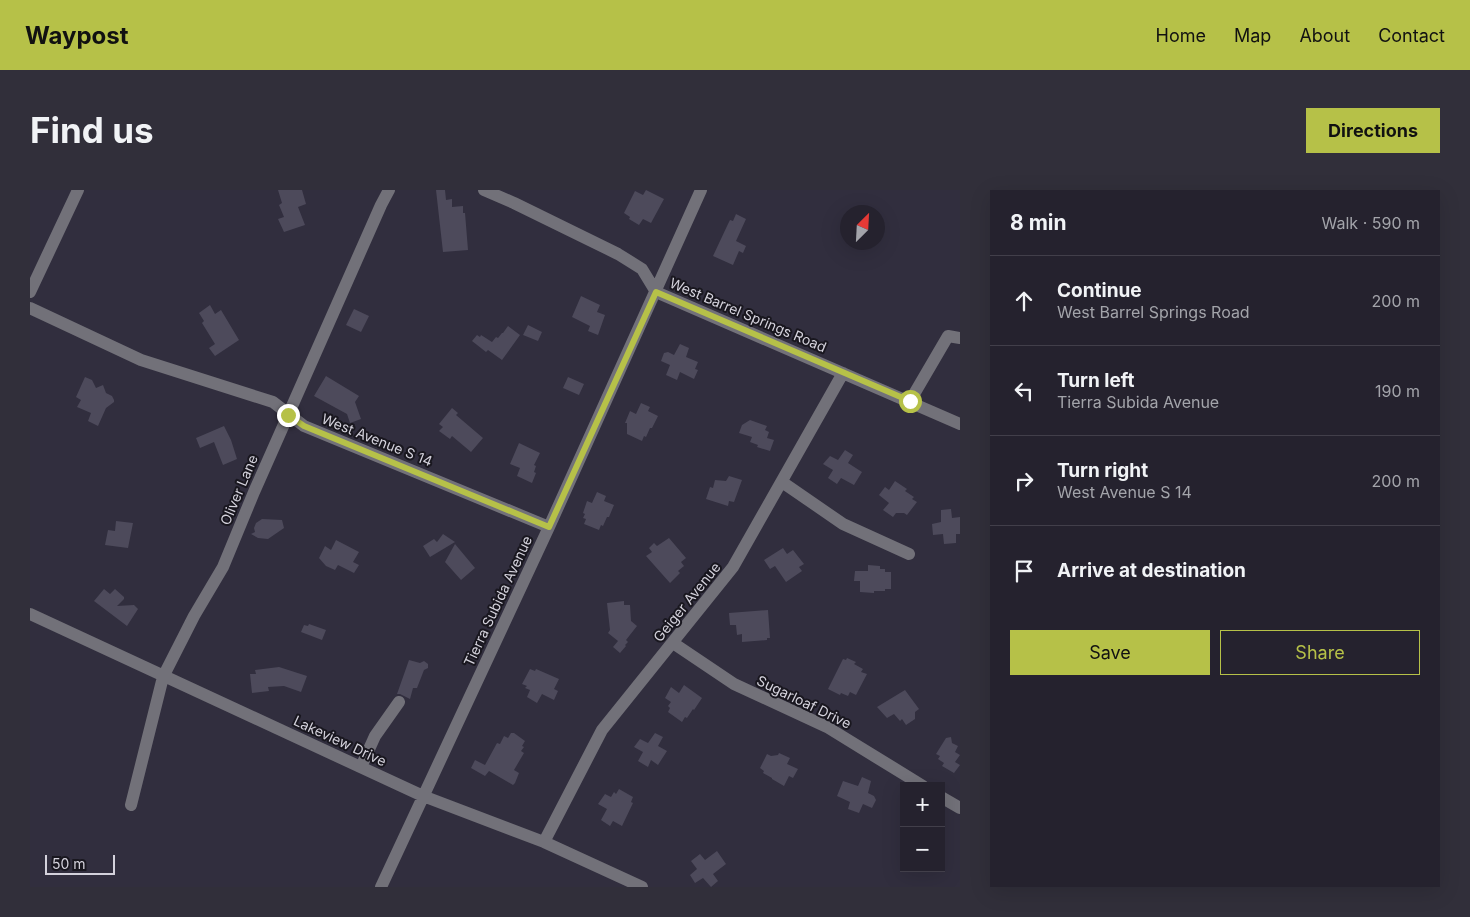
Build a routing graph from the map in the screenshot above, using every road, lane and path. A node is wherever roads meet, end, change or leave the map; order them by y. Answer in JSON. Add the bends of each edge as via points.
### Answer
{"nodes":[{"id":1,"x":78,"y":190,"type":"edge"},
{"id":2,"x":389,"y":190,"type":"edge"},
{"id":3,"x":484,"y":190,"type":"edge"},
{"id":4,"x":701,"y":190,"type":"edge"},
{"id":5,"x":30,"y":292,"type":"edge"},
{"id":6,"x":656,"y":292,"type":"junction"},
{"id":7,"x":30,"y":308,"type":"edge"},
{"id":8,"x":960,"y":338,"type":"edge"},
{"id":9,"x":843,"y":372,"type":"junction"},
{"id":10,"x":910,"y":401,"type":"junction"},
{"id":11,"x":288,"y":415,"type":"junction"},
{"id":12,"x":960,"y":424,"type":"edge"},
{"id":13,"x":782,"y":482,"type":"junction"},
{"id":14,"x":549,"y":527,"type":"junction"},
{"id":15,"x":909,"y":554,"type":"dead end"},
{"id":16,"x":30,"y":614,"type":"edge"},
{"id":17,"x":673,"y":643,"type":"junction"},
{"id":18,"x":164,"y":677,"type":"junction"},
{"id":19,"x":399,"y":702,"type":"dead end"},
{"id":20,"x":361,"y":767,"type":"junction"},
{"id":21,"x":916,"y":782,"type":"edge"},
{"id":22,"x":423,"y":796,"type":"junction"},
{"id":23,"x":945,"y":799,"type":"edge"},
{"id":24,"x":131,"y":805,"type":"dead end"},
{"id":25,"x":960,"y":808,"type":"edge"},
{"id":26,"x":544,"y":842,"type":"junction"},
{"id":27,"x":382,"y":887,"type":"edge"},
{"id":28,"x":642,"y":887,"type":"edge"}],
"edges":[{"from":1,"to":5,"type":"street"},
{"from":2,"to":11,"type":"street","name":"Oliver Lane"},
{"from":3,"to":6,"type":"street","name":"West Barrel Springs Road","via":[[618,254],[642,270]]},
{"from":4,"to":6,"type":"street","name":"Tierra Subida Avenue"},
{"from":6,"to":9,"type":"street","name":"West Barrel Springs Road"},
{"from":6,"to":14,"type":"street","name":"Tierra Subida Avenue"},
{"from":7,"to":11,"type":"street","name":"West Avenue S 14","via":[[141,360],[273,402]]},
{"from":8,"to":10,"type":"street","via":[[948,336]]},
{"from":9,"to":10,"type":"street","name":"West Barrel Springs Road"},
{"from":9,"to":13,"type":"street","name":"Geiger Avenue"},
{"from":10,"to":12,"type":"street","name":"West Barrel Springs Road"},
{"from":11,"to":14,"type":"street","name":"West Avenue S 14","via":[[304,426]]},
{"from":11,"to":18,"type":"street","name":"Oliver Lane","via":[[223,566]]},
{"from":13,"to":15,"type":"street","via":[[842,524]]},
{"from":13,"to":17,"type":"street","name":"Geiger Avenue","via":[[733,567]]},
{"from":14,"to":22,"type":"street","name":"Tierra Subida Avenue"},
{"from":16,"to":18,"type":"street","name":"Lakeview Drive"},
{"from":17,"to":21,"type":"street","name":"Sugarloaf Drive","via":[[734,684],[827,727]]},
{"from":17,"to":26,"type":"street","name":"Geiger Avenue","via":[[602,730]]},
{"from":18,"to":20,"type":"street","name":"Lakeview Drive"},
{"from":18,"to":24,"type":"street","name":"Oliver Lane"},
{"from":19,"to":20,"type":"street","via":[[375,736]]},
{"from":20,"to":22,"type":"street","name":"Lakeview Drive"},
{"from":22,"to":26,"type":"street","name":"Lakeview Drive"},
{"from":22,"to":27,"type":"street","name":"Tierra Subida Avenue"},
{"from":23,"to":25,"type":"street"},
{"from":26,"to":28,"type":"street","name":"Lakeview Drive"}]}
